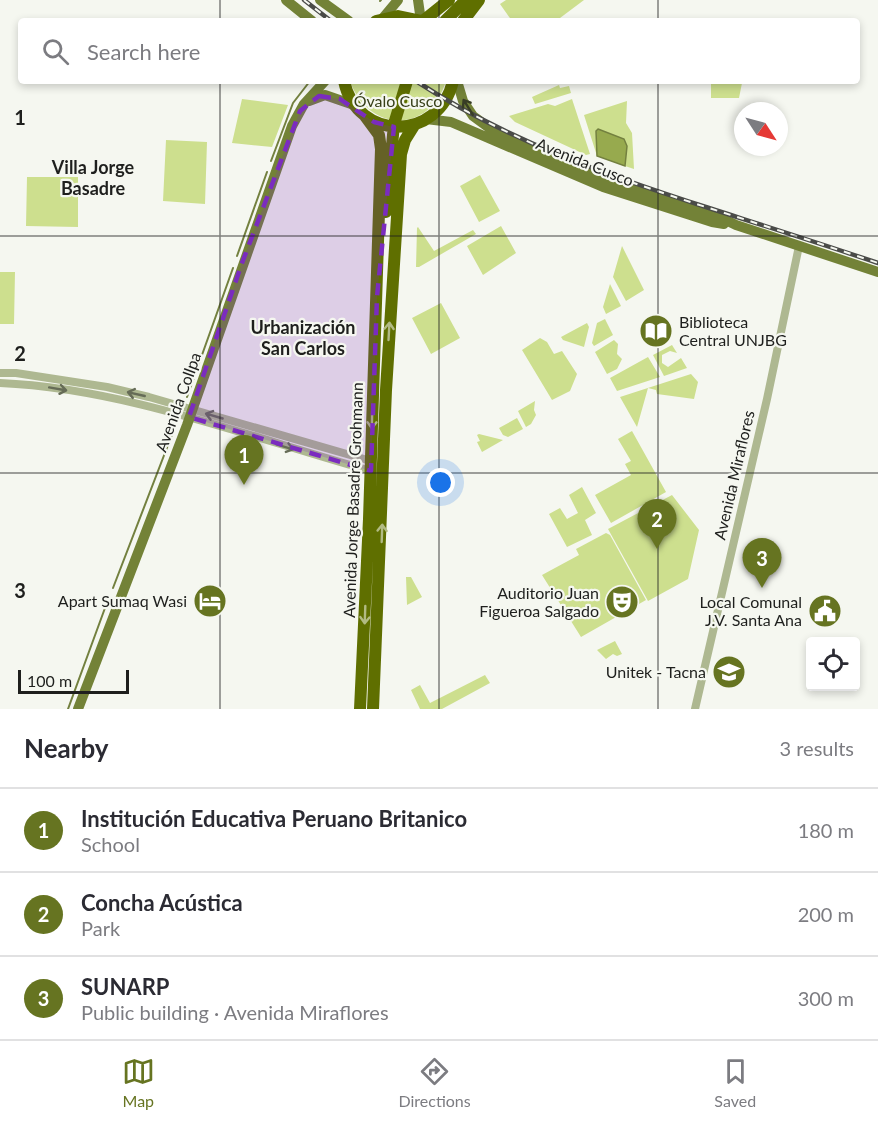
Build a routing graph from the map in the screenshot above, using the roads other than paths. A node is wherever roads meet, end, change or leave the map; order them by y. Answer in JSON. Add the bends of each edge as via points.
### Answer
{"nodes":[{"id":1,"x":286,"y":0,"type":"edge"},
{"id":2,"x":320,"y":0,"type":"edge"},
{"id":3,"x":398,"y":0,"type":"edge"},
{"id":4,"x":418,"y":0,"type":"edge"},
{"id":5,"x":449,"y":0,"type":"edge"},
{"id":6,"x":466,"y":0,"type":"edge"},
{"id":7,"x":479,"y":0,"type":"edge"},
{"id":8,"x":308,"y":18,"type":"edge"},
{"id":9,"x":345,"y":18,"type":"edge"},
{"id":10,"x":381,"y":18,"type":"edge"},
{"id":11,"x":388,"y":18,"type":"edge"},
{"id":12,"x":408,"y":18,"type":"edge"},
{"id":13,"x":421,"y":18,"type":"edge"},
{"id":14,"x":426,"y":18,"type":"edge"},
{"id":15,"x":448,"y":18,"type":"edge"},
{"id":16,"x":465,"y":18,"type":"edge"},
{"id":17,"x":322,"y":84,"type":"edge"},
{"id":18,"x":345,"y":84,"type":"edge"},
{"id":19,"x":406,"y":84,"type":"edge"},
{"id":20,"x":454,"y":84,"type":"edge"},
{"id":21,"x":456,"y":84,"type":"edge"},
{"id":22,"x":304,"y":104,"type":"junction"},
{"id":23,"x":354,"y":105,"type":"junction"},
{"id":24,"x":365,"y":116,"type":"junction"},
{"id":25,"x":421,"y":122,"type":"junction"},
{"id":26,"x":389,"y":181,"type":"junction"},
{"id":27,"x":736,"y":225,"type":"junction"},
{"id":28,"x":799,"y":246,"type":"junction"},
{"id":29,"x":878,"y":272,"type":"edge"},
{"id":30,"x":392,"y":293,"type":"junction"},
{"id":31,"x":377,"y":297,"type":"junction"},
{"id":32,"x":0,"y":373,"type":"edge"},
{"id":33,"x":0,"y":383,"type":"edge"},
{"id":34,"x":191,"y":413,"type":"junction"},
{"id":35,"x":371,"y":466,"type":"junction"},
{"id":36,"x":78,"y":709,"type":"edge"},
{"id":37,"x":360,"y":709,"type":"edge"},
{"id":38,"x":373,"y":709,"type":"edge"},
{"id":39,"x":695,"y":709,"type":"edge"}],
"edges":[{"from":1,"to":8,"type":"main road"},
{"from":2,"to":9,"type":"main road"},
{"from":3,"to":10,"type":"main road"},
{"from":4,"to":13,"type":"main road"},
{"from":5,"to":14,"type":"highway"},
{"from":6,"to":15,"type":"highway"},
{"from":7,"to":16,"type":"highway"},
{"from":11,"to":12,"type":"highway"},
{"from":17,"to":22,"type":"main road","name":"Avenida Collpa"},
{"from":18,"to":23,"type":"highway"},
{"from":19,"to":26,"type":"highway","via":[[394,124]]},
{"from":20,"to":25,"type":"highway","via":[[440,108]]},
{"from":27,"to":21,"type":"main road","name":"Avenida Cusco","one_way":true,"via":[[570,165],[494,130],[473,116]]},
{"from":22,"to":23,"type":"main road","via":[[325,95]]},
{"from":22,"to":34,"type":"main road","name":"Avenida Collpa","via":[[284,147]]},
{"from":23,"to":24,"type":"highway"},
{"from":24,"to":25,"type":"highway","via":[[394,127]]},
{"from":24,"to":31,"type":"highway","name":"Avenida Jorge Basadre Grohmann","via":[[376,129],[380,142]]},
{"from":25,"to":27,"type":"main road","name":"Avenida Cusco","via":[[451,122],[630,196],[712,222]]},
{"from":25,"to":30,"type":"highway","name":"Avenida Jorge Basadre Grohmann","via":[[405,140],[401,154]]},
{"from":26,"to":30,"type":"highway"},
{"from":26,"to":31,"type":"highway"},
{"from":27,"to":28,"type":"main road","name":"Avenida Cusco"},
{"from":28,"to":29,"type":"main road","name":"Avenida Cusco"},
{"from":28,"to":39,"type":"street","name":"Avenida Miraflores"},
{"from":38,"to":30,"type":"highway","name":"Avenida Jorge Basadre Grohmann","one_way":true},
{"from":31,"to":35,"type":"highway","name":"Avenida Jorge Basadre Grohmann","one_way":true},
{"from":34,"to":32,"type":"street","one_way":true,"via":[[107,387]]},
{"from":33,"to":34,"type":"street","one_way":true},
{"from":34,"to":35,"type":"street"},
{"from":34,"to":36,"type":"main road","name":"Avenida Collpa"},
{"from":35,"to":37,"type":"highway","name":"Avenida Jorge Basadre Grohmann","one_way":true}]}
